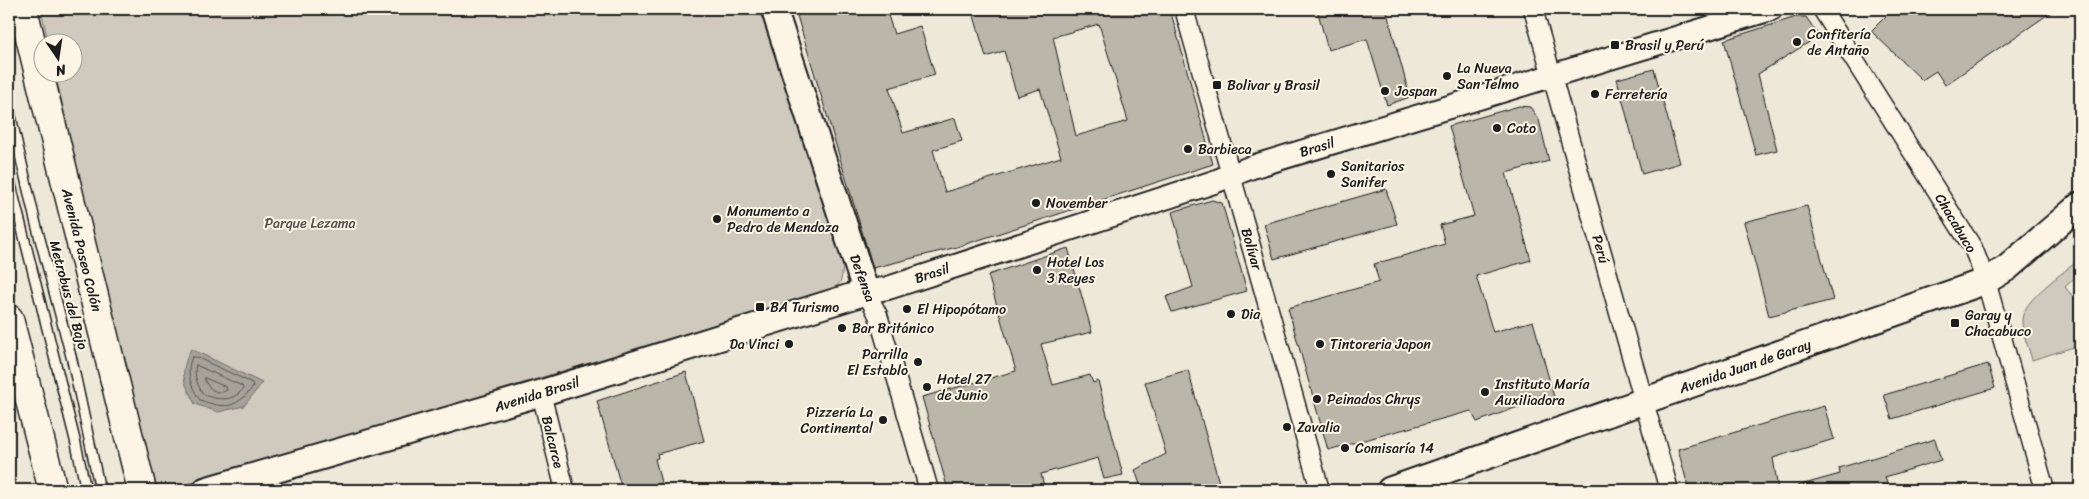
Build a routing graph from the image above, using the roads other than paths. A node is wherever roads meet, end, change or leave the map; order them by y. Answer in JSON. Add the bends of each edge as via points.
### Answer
{"nodes":[{"id":1,"x":23,"y":9,"type":"edge"},
{"id":2,"x":774,"y":9,"type":"edge"},
{"id":3,"x":1184,"y":9,"type":"edge"},
{"id":4,"x":1533,"y":9,"type":"edge"},
{"id":5,"x":1771,"y":9,"type":"edge"},
{"id":6,"x":1822,"y":9,"type":"edge"},
{"id":7,"x":1553,"y":76,"type":"junction"},
{"id":8,"x":9,"y":108,"type":"edge"},
{"id":9,"x":1231,"y":175,"type":"junction"},
{"id":10,"x":9,"y":177,"type":"edge"},
{"id":11,"x":2080,"y":205,"type":"edge"},
{"id":12,"x":1986,"y":281,"type":"junction"},
{"id":13,"x":866,"y":292,"type":"junction"},
{"id":14,"x":9,"y":319,"type":"edge"},
{"id":15,"x":541,"y":393,"type":"junction"},
{"id":16,"x":1644,"y":402,"type":"junction"},
{"id":17,"x":53,"y":490,"type":"edge"},
{"id":18,"x":86,"y":490,"type":"edge"},
{"id":19,"x":100,"y":490,"type":"edge"},
{"id":20,"x":142,"y":490,"type":"edge"},
{"id":21,"x":206,"y":490,"type":"edge"},
{"id":22,"x":565,"y":490,"type":"edge"},
{"id":23,"x":929,"y":490,"type":"edge"},
{"id":24,"x":1320,"y":490,"type":"edge"},
{"id":25,"x":1390,"y":490,"type":"edge"},
{"id":26,"x":1669,"y":490,"type":"edge"},
{"id":27,"x":2045,"y":490,"type":"edge"}],
"edges":[{"from":1,"to":20,"type":"main road","name":"Avenida Paseo Colón"},
{"from":2,"to":13,"type":"main road","name":"Defensa"},
{"from":3,"to":9,"type":"street","name":"Bolívar"},
{"from":4,"to":7,"type":"street","name":"Perú"},
{"from":5,"to":7,"type":"street","name":"Brasil"},
{"from":6,"to":12,"type":"street","name":"Chacabuco","via":[[1973,248]]},
{"from":7,"to":9,"type":"street","name":"Brasil"},
{"from":7,"to":16,"type":"street","name":"Perú"},
{"from":8,"to":19,"type":"lane","name":"Metrobus del Bajo","via":[[72,360]]},
{"from":9,"to":13,"type":"street","name":"Brasil","via":[[888,288]]},
{"from":9,"to":24,"type":"street","name":"Bolívar"},
{"from":10,"to":18,"type":"lane","name":"Metrobus del Bajo"},
{"from":11,"to":12,"type":"main road","name":"Avenida Juan de Garay","via":[[2007,268]]},
{"from":12,"to":16,"type":"main road","name":"Avenida Juan de Garay"},
{"from":12,"to":27,"type":"street","name":"Chacabuco"},
{"from":13,"to":15,"type":"main road","name":"Avenida Brasil"},
{"from":13,"to":23,"type":"street","name":"Defensa","via":[[878,315]]},
{"from":14,"to":17,"type":"main road"},
{"from":15,"to":21,"type":"main road","name":"Avenida Brasil"},
{"from":15,"to":22,"type":"street","name":"Balcarce"},
{"from":16,"to":25,"type":"main road","name":"Avenida Juan de Garay"},
{"from":16,"to":26,"type":"street","name":"Perú"}]}
